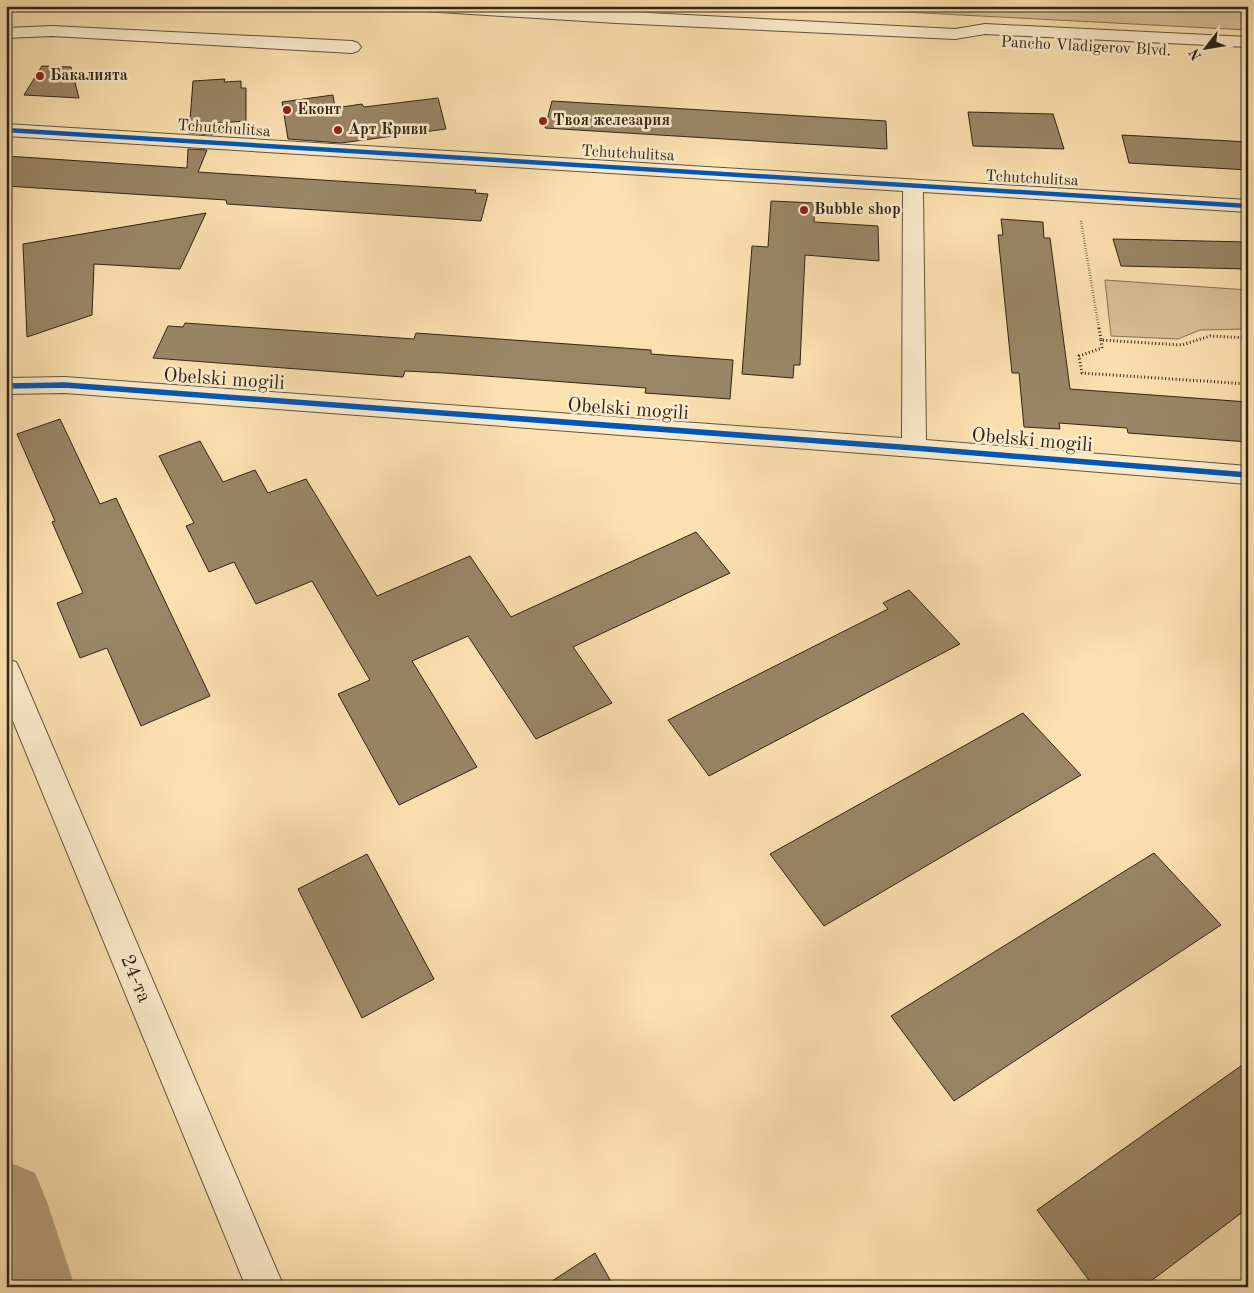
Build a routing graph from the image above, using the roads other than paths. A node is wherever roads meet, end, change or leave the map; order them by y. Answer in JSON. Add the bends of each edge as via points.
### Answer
{"nodes":[{"id":1,"x":423,"y":6,"type":"edge"},
{"id":2,"x":6,"y":33,"type":"edge"},
{"id":3,"x":955,"y":34,"type":"junction"},
{"id":4,"x":1248,"y":42,"type":"edge"},
{"id":5,"x":352,"y":47,"type":"dead end"},
{"id":6,"x":1248,"y":55,"type":"edge"},
{"id":7,"x":6,"y":130,"type":"edge"},
{"id":8,"x":913,"y":185,"type":"junction"},
{"id":9,"x":1248,"y":206,"type":"edge"},
{"id":10,"x":6,"y":386,"type":"edge"},
{"id":11,"x":914,"y":448,"type":"junction"},
{"id":12,"x":1248,"y":475,"type":"edge"},
{"id":13,"x":6,"y":670,"type":"edge"},
{"id":14,"x":264,"y":1287,"type":"edge"}],
"edges":[{"from":1,"to":3,"type":"street","name":"Pancho Vladigerov Blvd."},
{"from":2,"to":5,"type":"street","via":[[52,32]]},
{"from":3,"to":4,"type":"street","name":"Pancho Vladigerov Blvd.","via":[[985,30]]},
{"from":3,"to":6,"type":"street","name":"Pancho Vladigerov Blvd.","via":[[993,43]]},
{"from":7,"to":8,"type":"street","name":"Tchutchulitsa"},
{"from":8,"to":9,"type":"street","name":"Tchutchulitsa"},
{"from":8,"to":11,"type":"street"},
{"from":10,"to":11,"type":"street","name":"Obelski mogili","via":[[65,385]]},
{"from":11,"to":12,"type":"street","name":"Obelski mogili"},
{"from":13,"to":14,"type":"street","name":"24-та"}]}
